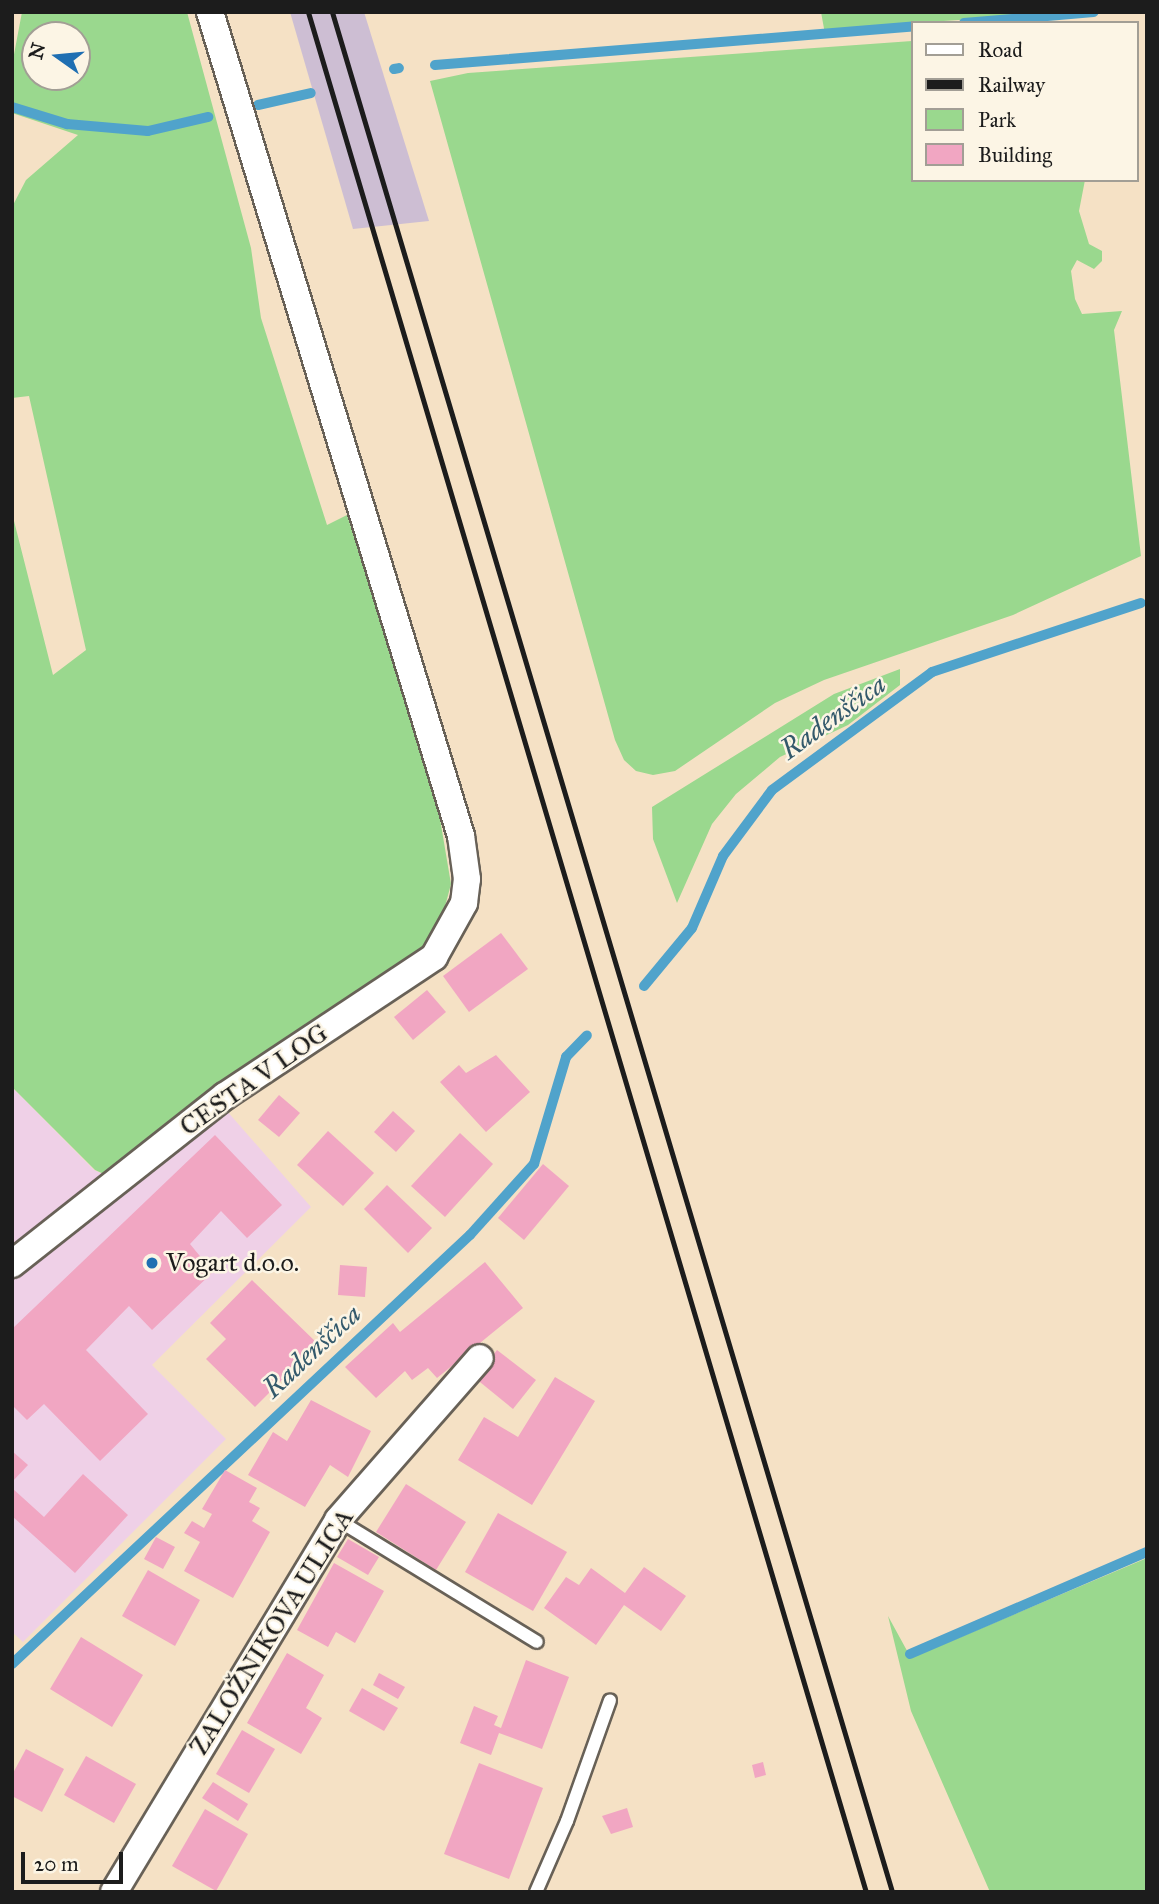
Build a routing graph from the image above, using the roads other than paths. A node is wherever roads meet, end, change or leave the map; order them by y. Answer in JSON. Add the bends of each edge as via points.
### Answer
{"nodes":[{"id":1,"x":210,"y":12,"type":"edge"},
{"id":2,"x":12,"y":1264,"type":"edge"},
{"id":3,"x":480,"y":1357,"type":"dead end"},
{"id":4,"x":338,"y":1520,"type":"junction"},
{"id":5,"x":537,"y":1642,"type":"dead end"},
{"id":6,"x":610,"y":1700,"type":"dead end"},
{"id":7,"x":114,"y":1892,"type":"edge"},
{"id":8,"x":536,"y":1892,"type":"edge"}],
"edges":[{"from":1,"to":2,"type":"street","name":"CESTA V LOG","via":[[461,836],[467,879],[464,903],[434,957],[225,1096]]},
{"from":3,"to":4,"type":"street","name":"ZALOŽNIKOVA ULICA"},
{"from":4,"to":5,"type":"lane"},
{"from":4,"to":7,"type":"street","name":"ZALOŽNIKOVA ULICA"},
{"from":6,"to":8,"type":"lane"}]}
